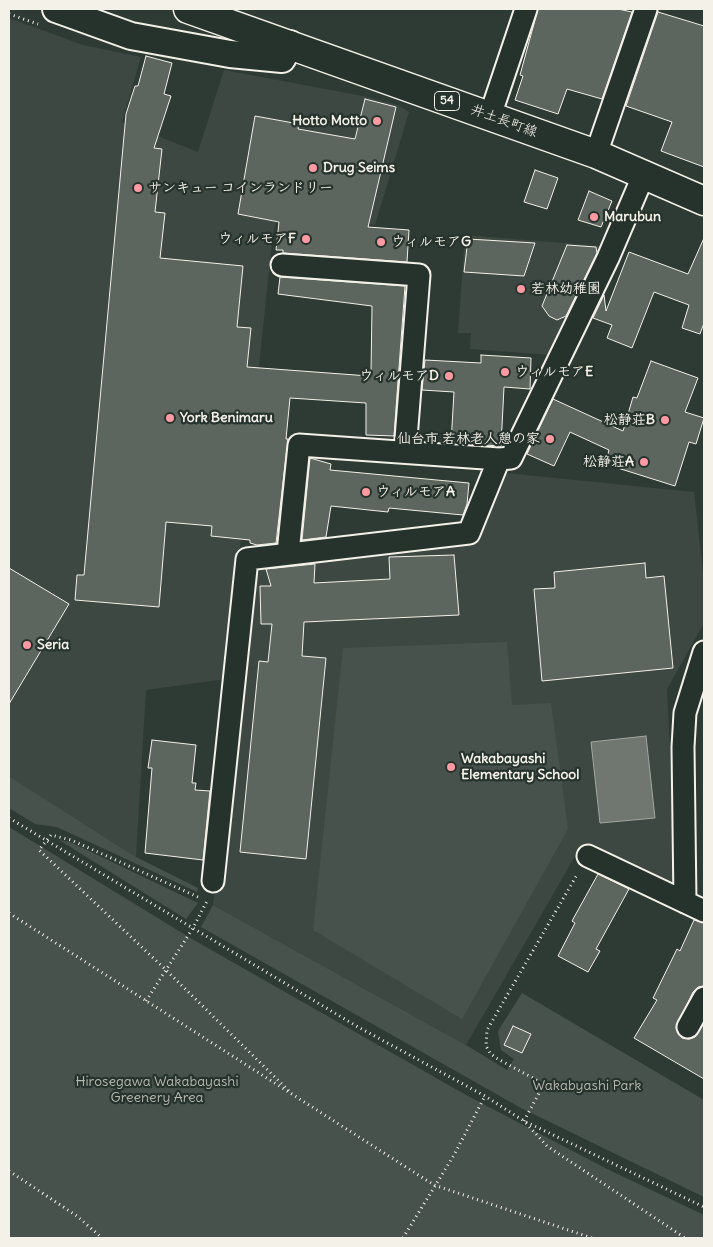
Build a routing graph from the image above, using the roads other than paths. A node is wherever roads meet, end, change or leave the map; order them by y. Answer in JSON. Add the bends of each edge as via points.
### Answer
{"nodes":[{"id":1,"x":56,"y":9,"type":"edge"},
{"id":2,"x":188,"y":9,"type":"edge"},
{"id":3,"x":526,"y":9,"type":"edge"},
{"id":4,"x":646,"y":9,"type":"edge"},
{"id":5,"x":290,"y":44,"type":"junction"},
{"id":6,"x":490,"y":116,"type":"junction"},
{"id":7,"x":596,"y":154,"type":"junction"},
{"id":8,"x":644,"y":174,"type":"junction"},
{"id":9,"x":704,"y":201,"type":"edge"},
{"id":10,"x":282,"y":265,"type":"dead end"},
{"id":11,"x":405,"y":451,"type":"junction"},
{"id":12,"x":499,"y":459,"type":"junction"},
{"id":13,"x":288,"y":553,"type":"junction"},
{"id":14,"x":704,"y":652,"type":"edge"},
{"id":15,"x":588,"y":856,"type":"road end"},
{"id":16,"x":213,"y":881,"type":"dead end"},
{"id":17,"x":695,"y":907,"type":"edge"},
{"id":18,"x":704,"y":998,"type":"edge"},
{"id":19,"x":688,"y":1027,"type":"dead end"}],
"edges":[{"from":1,"to":5,"type":"street","via":[[131,36],[230,54],[282,59]]},
{"from":2,"to":5,"type":"main road","name":"井土長町線","number":"54"},
{"from":3,"to":6,"type":"street"},
{"from":4,"to":7,"type":"street"},
{"from":5,"to":6,"type":"main road","name":"井土長町線","number":"54"},
{"from":6,"to":7,"type":"main road","name":"井土長町線","number":"54"},
{"from":7,"to":8,"type":"main road","name":"井土長町線","number":"54"},
{"from":8,"to":9,"type":"main road","name":"井土長町線","number":"54"},
{"from":8,"to":12,"type":"street","via":[[608,258],[512,458]]},
{"from":10,"to":11,"type":"street","via":[[418,275]]},
{"from":11,"to":12,"type":"street"},
{"from":11,"to":13,"type":"street","via":[[299,444]]},
{"from":12,"to":13,"type":"street","via":[[469,532]]},
{"from":13,"to":16,"type":"street","via":[[248,559]]},
{"from":14,"to":17,"type":"street","via":[[685,713],[683,746]]},
{"from":15,"to":17,"type":"street"},
{"from":18,"to":19,"type":"street"}]}
